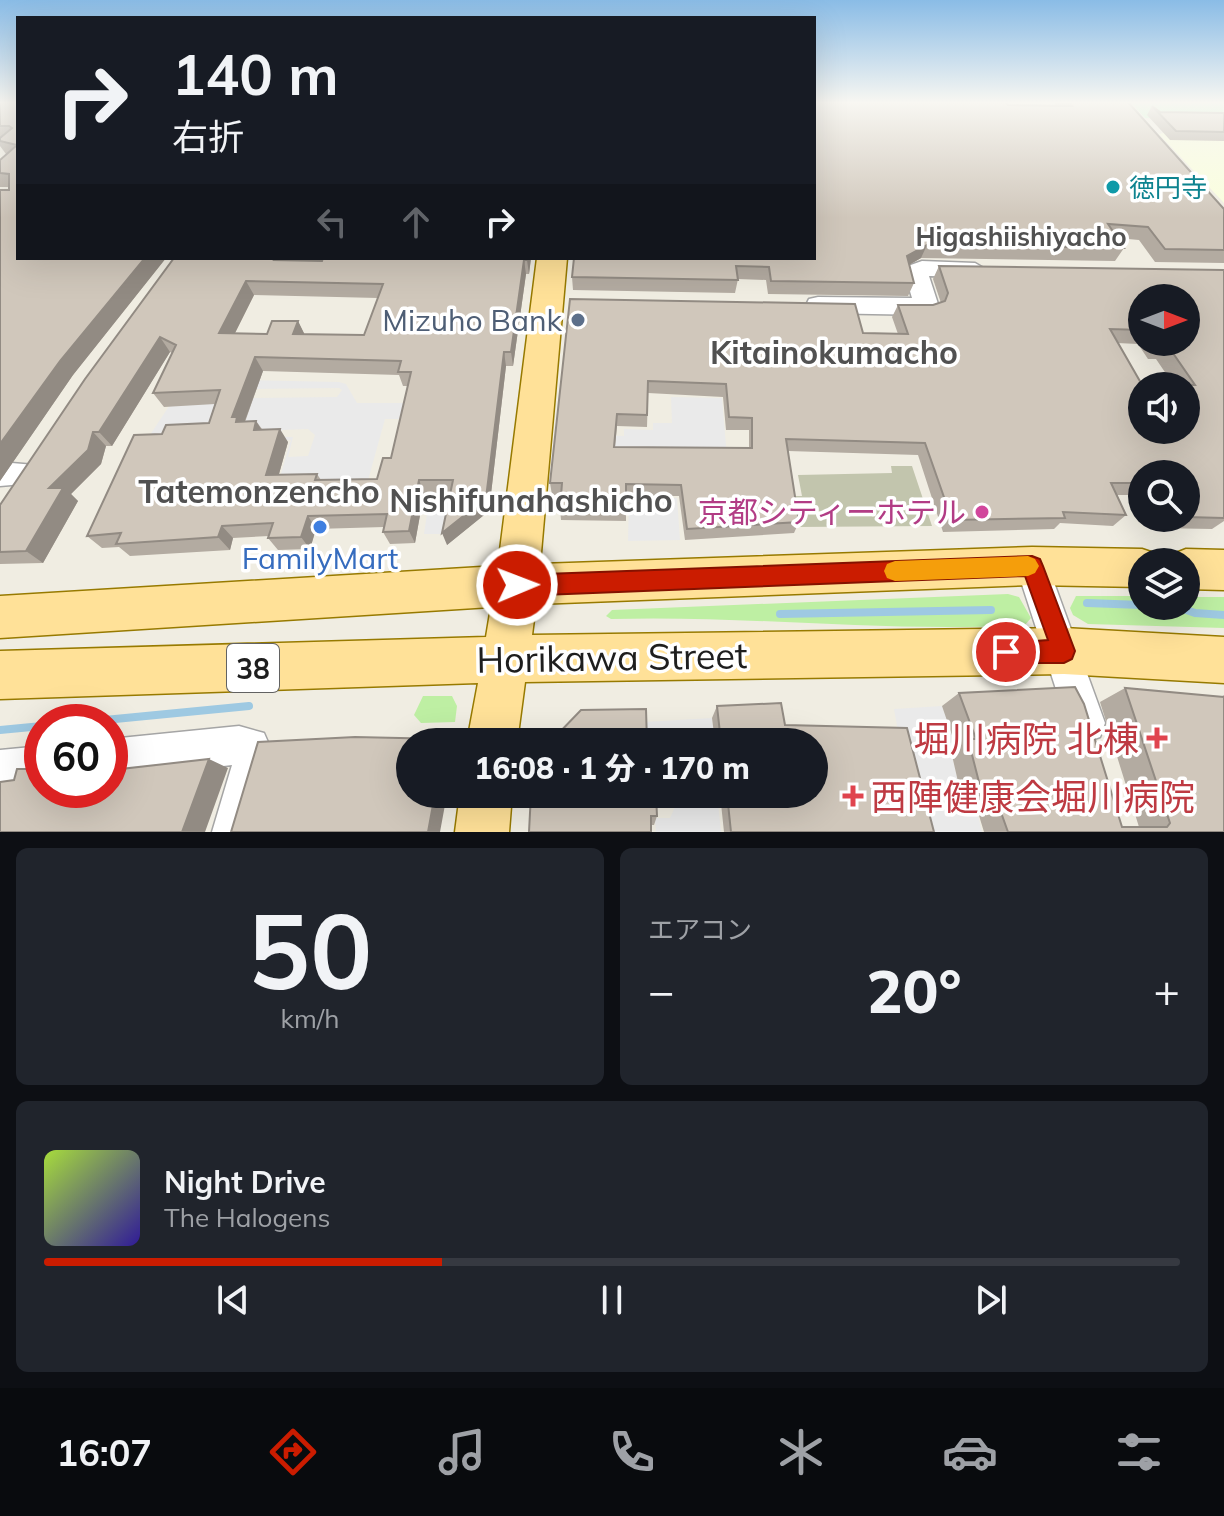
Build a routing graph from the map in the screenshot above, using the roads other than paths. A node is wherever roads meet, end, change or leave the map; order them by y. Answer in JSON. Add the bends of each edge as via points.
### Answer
{"nodes":[{"id":1,"x":552,"y":260,"type":"edge"},
{"id":2,"x":1000,"y":271,"type":"edge"},
{"id":3,"x":801,"y":305,"type":"edge"},
{"id":4,"x":42,"y":449,"type":"edge"},
{"id":5,"x":11,"y":482,"type":"edge"},
{"id":6,"x":1032,"y":566,"type":"junction"},
{"id":7,"x":1128,"y":568,"type":"edge"},
{"id":8,"x":1200,"y":569,"type":"edge"},
{"id":9,"x":1224,"y":570,"type":"edge"},
{"id":10,"x":517,"y":585,"type":"junction"},
{"id":11,"x":0,"y":617,"type":"edge"},
{"id":12,"x":1064,"y":651,"type":"junction"},
{"id":13,"x":506,"y":657,"type":"junction"},
{"id":14,"x":1224,"y":660,"type":"edge"},
{"id":15,"x":0,"y":675,"type":"edge"},
{"id":16,"x":494,"y":728,"type":"edge"},
{"id":17,"x":1095,"y":751,"type":"edge"},
{"id":18,"x":128,"y":757,"type":"edge"},
{"id":19,"x":24,"y":768,"type":"edge"},
{"id":20,"x":0,"y":770,"type":"edge"},
{"id":21,"x":485,"y":808,"type":"edge"},
{"id":22,"x":233,"y":832,"type":"edge"},
{"id":23,"x":482,"y":832,"type":"edge"}],
"edges":[{"from":1,"to":10,"type":"main road","via":[[557,301]]},
{"from":2,"to":3,"type":"street","via":[[922,268],[916,271],[927,307]]},
{"from":4,"to":5,"type":"street"},
{"from":6,"to":7,"type":"main road","number":"38"},
{"from":6,"to":10,"type":"main road","number":"38"},
{"from":6,"to":12,"type":"street"},
{"from":8,"to":9,"type":"main road"},
{"from":10,"to":11,"type":"main road","number":"38"},
{"from":10,"to":13,"type":"main road"},
{"from":12,"to":13,"type":"main road","name":"Horikawa Street","number":"38"},
{"from":12,"to":14,"type":"main road","name":"Horikawa Street","number":"38"},
{"from":12,"to":17,"type":"street"},
{"from":13,"to":15,"type":"main road","name":"Horikawa Street","number":"38"},
{"from":13,"to":16,"type":"main road"},
{"from":18,"to":22,"type":"street","via":[[250,747],[254,756]]},
{"from":19,"to":20,"type":"street"},
{"from":21,"to":23,"type":"main road"}]}
